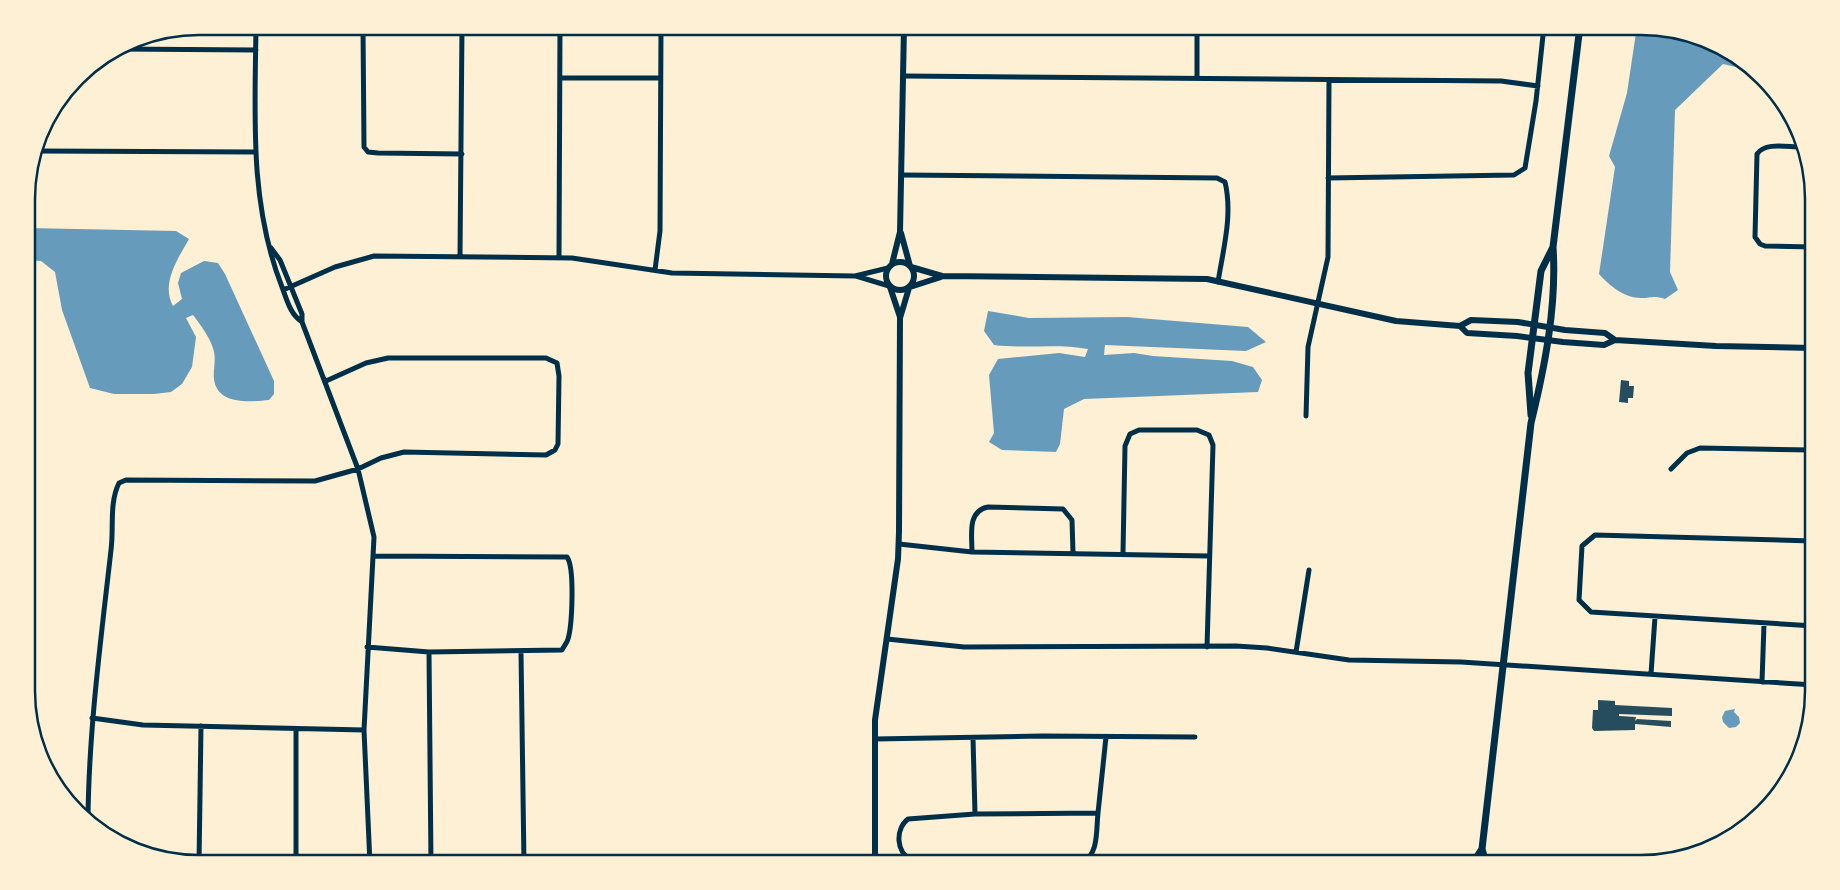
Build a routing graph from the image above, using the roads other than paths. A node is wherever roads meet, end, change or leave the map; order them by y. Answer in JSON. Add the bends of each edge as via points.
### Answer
{"nodes":[{"id":1,"x":256,"y":35,"type":"edge"},
{"id":2,"x":363,"y":35,"type":"edge"},
{"id":3,"x":462,"y":35,"type":"edge"},
{"id":4,"x":560,"y":35,"type":"edge"},
{"id":5,"x":661,"y":35,"type":"edge"},
{"id":6,"x":904,"y":35,"type":"edge"},
{"id":7,"x":1198,"y":35,"type":"edge"},
{"id":8,"x":1543,"y":35,"type":"edge"},
{"id":9,"x":1579,"y":35,"type":"edge"},
{"id":10,"x":133,"y":49,"type":"edge"},
{"id":11,"x":256,"y":50,"type":"junction"},
{"id":12,"x":904,"y":76,"type":"junction"},
{"id":13,"x":560,"y":78,"type":"junction"},
{"id":14,"x":660,"y":78,"type":"junction"},
{"id":15,"x":1196,"y":78,"type":"junction"},
{"id":16,"x":1329,"y":80,"type":"junction"},
{"id":17,"x":1538,"y":86,"type":"junction"},
{"id":18,"x":1796,"y":147,"type":"edge"},
{"id":19,"x":43,"y":150,"type":"edge"},
{"id":20,"x":256,"y":152,"type":"junction"},
{"id":21,"x":462,"y":154,"type":"junction"},
{"id":22,"x":902,"y":175,"type":"junction"},
{"id":23,"x":1328,"y":178,"type":"junction"},
{"id":24,"x":900,"y":232,"type":"junction"},
{"id":25,"x":1554,"y":247,"type":"junction"},
{"id":26,"x":1805,"y":247,"type":"edge"},
{"id":27,"x":271,"y":248,"type":"junction"},
{"id":28,"x":460,"y":257,"type":"junction"},
{"id":29,"x":559,"y":258,"type":"junction"},
{"id":30,"x":890,"y":266,"type":"junction"},
{"id":31,"x":910,"y":266,"type":"junction"},
{"id":32,"x":655,"y":270,"type":"junction"},
{"id":33,"x":855,"y":276,"type":"junction"},
{"id":34,"x":942,"y":276,"type":"junction"},
{"id":35,"x":1218,"y":282,"type":"junction"},
{"id":36,"x":291,"y":286,"type":"junction"},
{"id":37,"x":890,"y":286,"type":"junction"},
{"id":38,"x":909,"y":287,"type":"junction"},
{"id":39,"x":283,"y":290,"type":"junction"},
{"id":40,"x":1318,"y":305,"type":"junction"},
{"id":41,"x":900,"y":318,"type":"junction"},
{"id":42,"x":302,"y":322,"type":"junction"},
{"id":43,"x":1534,"y":325,"type":"junction"},
{"id":44,"x":1460,"y":326,"type":"junction"},
{"id":45,"x":1548,"y":327,"type":"junction"},
{"id":46,"x":1532,"y":338,"type":"junction"},
{"id":47,"x":1547,"y":340,"type":"junction"},
{"id":48,"x":1615,"y":340,"type":"junction"},
{"id":49,"x":1805,"y":348,"type":"edge"},
{"id":50,"x":326,"y":381,"type":"junction"},
{"id":51,"x":1306,"y":416,"type":"dead end"},
{"id":52,"x":1531,"y":423,"type":"junction"},
{"id":53,"x":1805,"y":450,"type":"edge"},
{"id":54,"x":358,"y":469,"type":"junction"},
{"id":55,"x":1671,"y":469,"type":"dead end"},
{"id":56,"x":1805,"y":541,"type":"edge"},
{"id":57,"x":899,"y":544,"type":"junction"},
{"id":58,"x":972,"y":552,"type":"junction"},
{"id":59,"x":1073,"y":553,"type":"junction"},
{"id":60,"x":1123,"y":553,"type":"junction"},
{"id":61,"x":375,"y":556,"type":"junction"},
{"id":62,"x":1210,"y":556,"type":"junction"},
{"id":63,"x":1309,"y":570,"type":"dead end"},
{"id":64,"x":1655,"y":617,"type":"junction"},
{"id":65,"x":1764,"y":624,"type":"junction"},
{"id":66,"x":1805,"y":626,"type":"edge"},
{"id":67,"x":886,"y":639,"type":"junction"},
{"id":68,"x":367,"y":647,"type":"junction"},
{"id":69,"x":1207,"y":647,"type":"junction"},
{"id":70,"x":430,"y":652,"type":"junction"},
{"id":71,"x":521,"y":652,"type":"junction"},
{"id":72,"x":1296,"y":652,"type":"junction"},
{"id":73,"x":1503,"y":665,"type":"junction"},
{"id":74,"x":1651,"y":674,"type":"junction"},
{"id":75,"x":1762,"y":682,"type":"junction"},
{"id":76,"x":1805,"y":684,"type":"edge"},
{"id":77,"x":92,"y":718,"type":"junction"},
{"id":78,"x":201,"y":726,"type":"junction"},
{"id":79,"x":296,"y":730,"type":"junction"},
{"id":80,"x":364,"y":730,"type":"junction"},
{"id":81,"x":1106,"y":737,"type":"junction"},
{"id":82,"x":973,"y":738,"type":"junction"},
{"id":83,"x":1194,"y":738,"type":"dead end"},
{"id":84,"x":874,"y":739,"type":"junction"},
{"id":85,"x":88,"y":811,"type":"edge"},
{"id":86,"x":1098,"y":813,"type":"junction"},
{"id":87,"x":975,"y":814,"type":"junction"},
{"id":88,"x":1482,"y":849,"type":"junction"},
{"id":89,"x":198,"y":855,"type":"edge"},
{"id":90,"x":296,"y":855,"type":"edge"},
{"id":91,"x":370,"y":855,"type":"edge"},
{"id":92,"x":431,"y":855,"type":"edge"},
{"id":93,"x":524,"y":855,"type":"edge"},
{"id":94,"x":875,"y":855,"type":"edge"},
{"id":95,"x":906,"y":855,"type":"edge"},
{"id":96,"x":1092,"y":855,"type":"edge"},
{"id":97,"x":1478,"y":855,"type":"edge"},
{"id":98,"x":1484,"y":855,"type":"edge"}],
"edges":[{"from":1,"to":11,"type":"street"},
{"from":2,"to":21,"type":"street","via":[[364,147],[368,152]]},
{"from":3,"to":21,"type":"street"},
{"from":4,"to":13,"type":"street"},
{"from":5,"to":14,"type":"street"},
{"from":6,"to":12,"type":"street"},
{"from":7,"to":15,"type":"street"},
{"from":8,"to":17,"type":"street"},
{"from":9,"to":25,"type":"main road"},
{"from":10,"to":11,"type":"street"},
{"from":11,"to":20,"type":"street"},
{"from":12,"to":15,"type":"street"},
{"from":12,"to":22,"type":"street"},
{"from":13,"to":14,"type":"street"},
{"from":13,"to":29,"type":"street"},
{"from":14,"to":32,"type":"street","via":[[660,230]]},
{"from":15,"to":16,"type":"street"},
{"from":16,"to":17,"type":"street","via":[[1501,81]]},
{"from":16,"to":23,"type":"street"},
{"from":17,"to":23,"type":"street","via":[[1525,168],[1514,175]]},
{"from":18,"to":26,"type":"street","via":[[1762,148],[1757,154],[1755,237],[1765,246]]},
{"from":19,"to":20,"type":"street"},
{"from":20,"to":27,"type":"street","via":[[260,209]]},
{"from":21,"to":28,"type":"street"},
{"from":22,"to":24,"type":"street"},
{"from":22,"to":35,"type":"street","via":[[1217,178],[1225,182],[1227,207],[1226,238]]},
{"from":23,"to":40,"type":"street","via":[[1328,257]]},
{"from":24,"to":30,"type":"street"},
{"from":24,"to":31,"type":"street"},
{"from":25,"to":43,"type":"main road","via":[[1540,271]]},
{"from":25,"to":45,"type":"main road","via":[[1555,273]]},
{"from":27,"to":36,"type":"street"},
{"from":27,"to":39,"type":"street","via":[[272,262]]},
{"from":28,"to":29,"type":"street"},
{"from":28,"to":36,"type":"street","via":[[374,256]]},
{"from":29,"to":32,"type":"street"},
{"from":30,"to":31,"type":"street","via":[[900,262]]},
{"from":30,"to":33,"type":"street"},
{"from":30,"to":37,"type":"street","via":[[886,278]]},
{"from":31,"to":34,"type":"street"},
{"from":31,"to":38,"type":"street","via":[[914,277]]},
{"from":32,"to":33,"type":"street"},
{"from":33,"to":37,"type":"street"},
{"from":34,"to":35,"type":"street","via":[[1186,278]]},
{"from":34,"to":38,"type":"street"},
{"from":35,"to":40,"type":"street"},
{"from":36,"to":39,"type":"street"},
{"from":36,"to":42,"type":"street"},
{"from":37,"to":38,"type":"street","via":[[900,291]]},
{"from":37,"to":41,"type":"street"},
{"from":38,"to":41,"type":"street"},
{"from":39,"to":42,"type":"street","via":[[293,316]]},
{"from":40,"to":44,"type":"street","via":[[1396,321]]},
{"from":40,"to":51,"type":"street","via":[[1308,347]]},
{"from":41,"to":57,"type":"street"},
{"from":42,"to":50,"type":"street"},
{"from":43,"to":44,"type":"street","via":[[1471,320]]},
{"from":43,"to":45,"type":"street"},
{"from":43,"to":46,"type":"main road"},
{"from":44,"to":46,"type":"street","via":[[1467,332]]},
{"from":45,"to":47,"type":"main road"},
{"from":45,"to":48,"type":"street","via":[[1605,333]]},
{"from":46,"to":47,"type":"street"},
{"from":46,"to":52,"type":"main road","via":[[1528,373]]},
{"from":47,"to":48,"type":"street","via":[[1604,345]]},
{"from":47,"to":52,"type":"main road","via":[[1543,376]]},
{"from":48,"to":49,"type":"street"},
{"from":50,"to":54,"type":"street"},
{"from":50,"to":54,"type":"street","via":[[366,363],[395,358],[546,358],[557,363],[558,444],[546,455],[404,452]]},
{"from":52,"to":73,"type":"main road"},
{"from":53,"to":55,"type":"street","via":[[1700,448],[1687,453]]},
{"from":54,"to":61,"type":"street","via":[[371,520]]},
{"from":54,"to":77,"type":"street","via":[[315,481],[126,480],[119,483],[114,493],[112,540]]},
{"from":56,"to":64,"type":"street","via":[[1595,535],[1582,546],[1579,600],[1591,612]]},
{"from":57,"to":58,"type":"street"},
{"from":57,"to":67,"type":"street"},
{"from":58,"to":59,"type":"street"},
{"from":58,"to":59,"type":"street","via":[[973,517],[978,510],[988,507],[1067,511],[1072,520]]},
{"from":59,"to":60,"type":"street"},
{"from":60,"to":62,"type":"street"},
{"from":60,"to":62,"type":"street","via":[[1125,446],[1130,434],[1139,430],[1197,430],[1209,435],[1213,445]]},
{"from":61,"to":68,"type":"street"},
{"from":61,"to":71,"type":"street","via":[[567,557],[571,570],[568,641],[562,650]]},
{"from":62,"to":69,"type":"street"},
{"from":63,"to":72,"type":"street"},
{"from":64,"to":65,"type":"street"},
{"from":64,"to":74,"type":"street"},
{"from":65,"to":66,"type":"street"},
{"from":65,"to":75,"type":"street"},
{"from":67,"to":69,"type":"street","via":[[964,647]]},
{"from":67,"to":84,"type":"street"},
{"from":68,"to":70,"type":"street"},
{"from":68,"to":80,"type":"street"},
{"from":69,"to":72,"type":"street"},
{"from":70,"to":71,"type":"street"},
{"from":70,"to":92,"type":"street"},
{"from":71,"to":93,"type":"street"},
{"from":72,"to":73,"type":"street","via":[[1349,660]]},
{"from":73,"to":74,"type":"street"},
{"from":73,"to":88,"type":"main road"},
{"from":74,"to":75,"type":"street"},
{"from":75,"to":76,"type":"street"},
{"from":77,"to":78,"type":"street","via":[[143,725]]},
{"from":77,"to":85,"type":"street"},
{"from":78,"to":79,"type":"street"},
{"from":78,"to":89,"type":"street"},
{"from":79,"to":80,"type":"street"},
{"from":79,"to":90,"type":"street"},
{"from":80,"to":91,"type":"street"},
{"from":81,"to":82,"type":"street"},
{"from":81,"to":83,"type":"street"},
{"from":81,"to":86,"type":"street"},
{"from":82,"to":84,"type":"street"},
{"from":82,"to":87,"type":"street"},
{"from":84,"to":94,"type":"street"},
{"from":86,"to":87,"type":"street"},
{"from":86,"to":96,"type":"street"},
{"from":87,"to":95,"type":"street","via":[[908,819],[900,831],[902,852]]},
{"from":88,"to":97,"type":"main road"},
{"from":88,"to":98,"type":"main road"}]}
